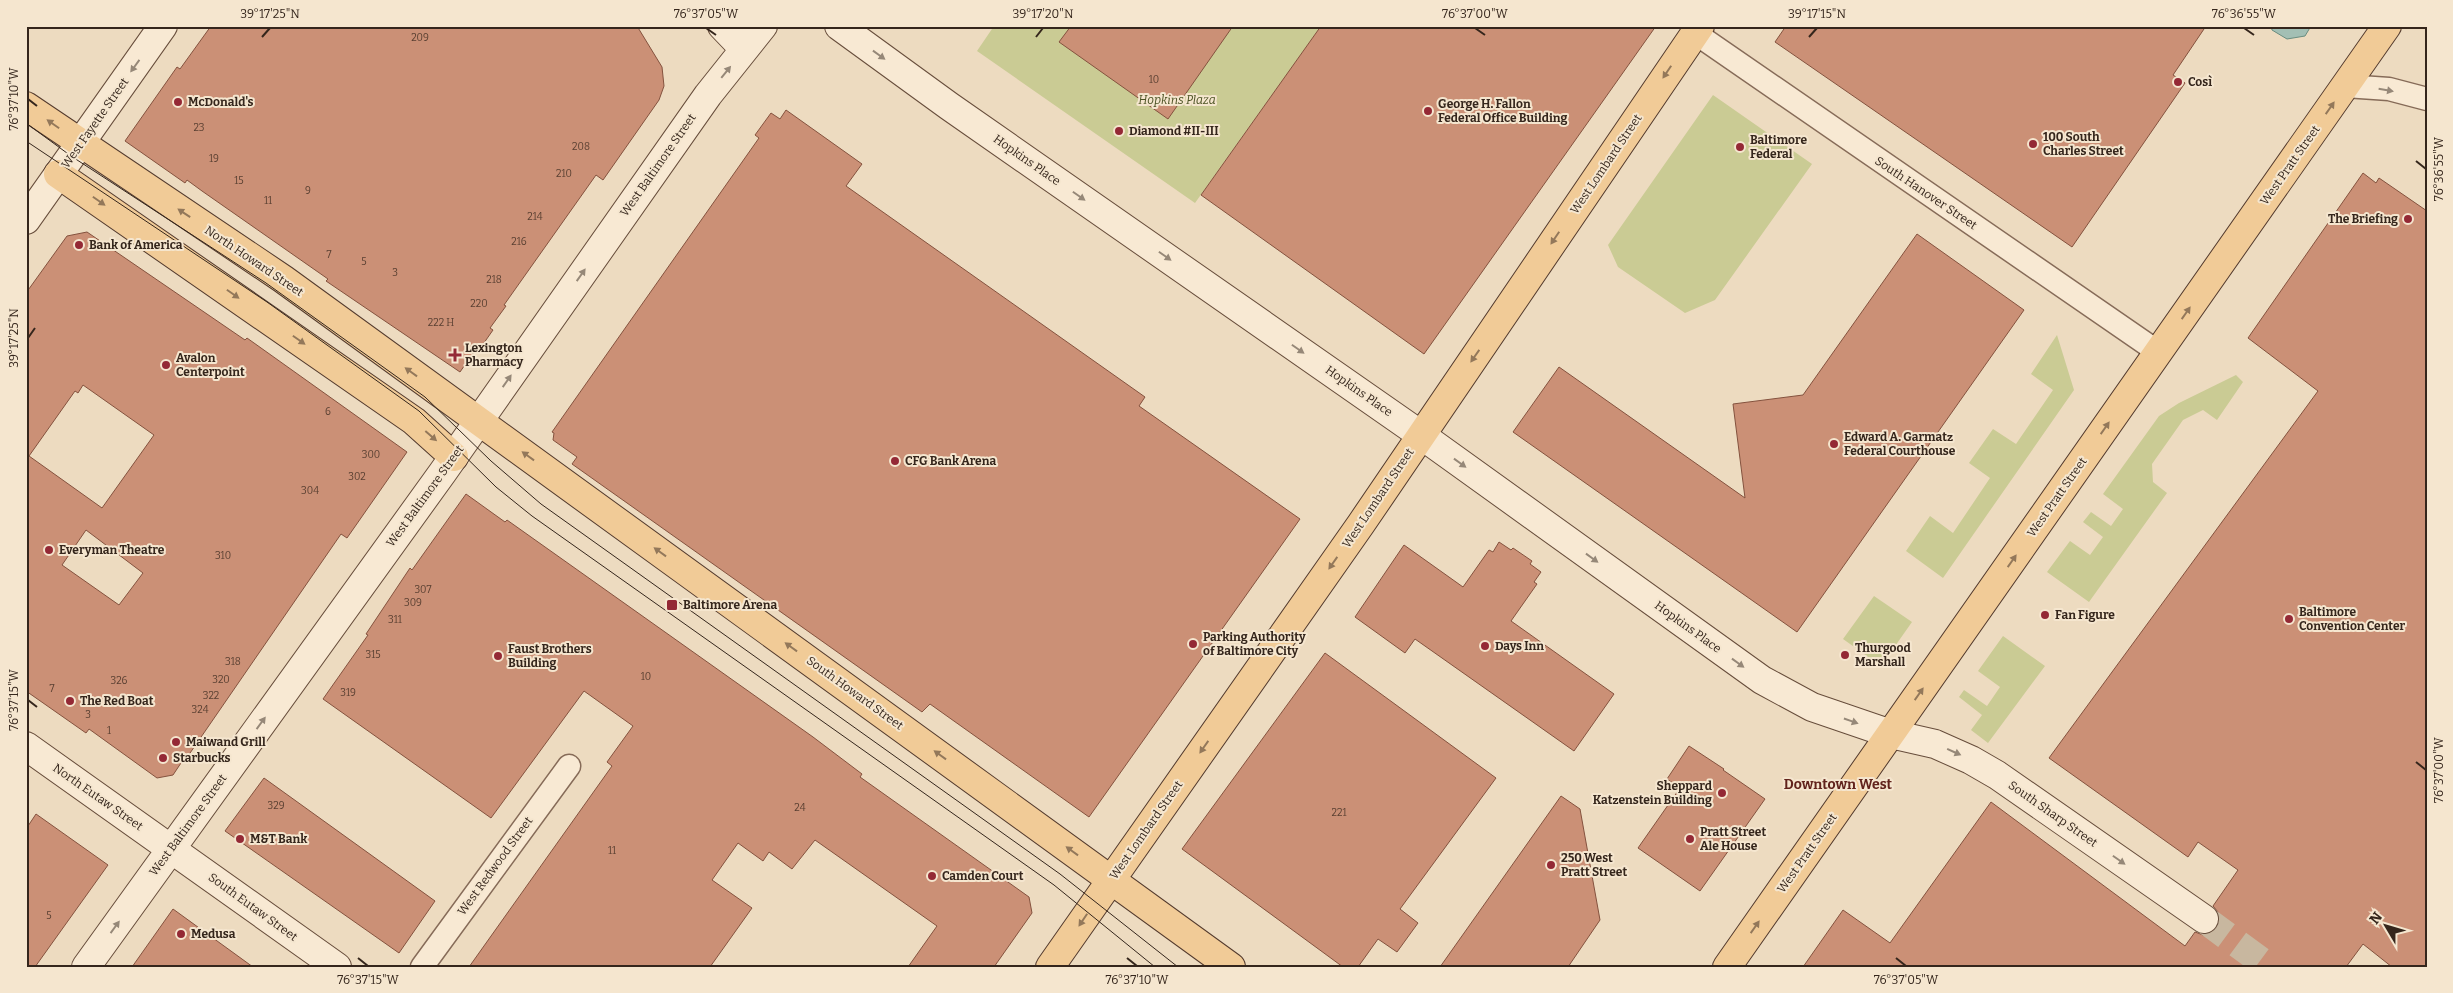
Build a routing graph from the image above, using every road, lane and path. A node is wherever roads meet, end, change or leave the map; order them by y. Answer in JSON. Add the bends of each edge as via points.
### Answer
{"nodes":[{"id":1,"x":163,"y":26,"type":"edge"},
{"id":2,"x":722,"y":26,"type":"edge"},
{"id":3,"x":763,"y":26,"type":"edge"},
{"id":4,"x":839,"y":26,"type":"edge"},
{"id":5,"x":2387,"y":26,"type":"edge"},
{"id":6,"x":1698,"y":30,"type":"edge"},
{"id":7,"x":744,"y":49,"type":"junction"},
{"id":8,"x":2345,"y":86,"type":"junction"},
{"id":9,"x":2427,"y":99,"type":"edge"},
{"id":10,"x":26,"y":106,"type":"edge"},
{"id":11,"x":80,"y":143,"type":"junction"},
{"id":12,"x":58,"y":174,"type":"junction"},
{"id":13,"x":26,"y":220,"type":"edge"},
{"id":14,"x":2158,"y":352,"type":"junction"},
{"id":15,"x":479,"y":421,"type":"junction"},
{"id":16,"x":1421,"y":434,"type":"junction"},
{"id":17,"x":454,"y":456,"type":"junction"},
{"id":18,"x":1890,"y":734,"type":"junction"},
{"id":19,"x":26,"y":746,"type":"edge"},
{"id":20,"x":569,"y":766,"type":"dead end"},
{"id":21,"x":170,"y":848,"type":"junction"},
{"id":22,"x":1111,"y":880,"type":"junction"},
{"id":23,"x":2204,"y":918,"type":"tunnel mouth"},
{"id":24,"x":86,"y":967,"type":"edge"},
{"id":25,"x":336,"y":967,"type":"edge"},
{"id":26,"x":422,"y":967,"type":"edge"},
{"id":27,"x":1050,"y":967,"type":"edge"},
{"id":28,"x":1231,"y":967,"type":"edge"},
{"id":29,"x":1726,"y":967,"type":"edge"}],
"edges":[{"from":1,"to":11,"type":"main road","name":"West Fayette Street","one_way":true},
{"from":2,"to":7,"type":"main road"},
{"from":3,"to":7,"type":"main road","name":"West Baltimore Street"},
{"from":4,"to":16,"type":"main road","name":"Hopkins Place","one_way":true},
{"from":5,"to":8,"type":"main road","name":"West Pratt Street"},
{"from":6,"to":14,"type":"street","name":"South Hanover Street"},
{"from":6,"to":16,"type":"main road","name":"West Lombard Street","one_way":true},
{"from":15,"to":7,"type":"main road","name":"West Baltimore Street","one_way":true,"via":[[708,94]]},
{"from":8,"to":9,"type":"street","one_way":true,"via":[[2389,89]]},
{"from":14,"to":8,"type":"main road","name":"West Pratt Street","one_way":true},
{"from":11,"to":10,"type":"main road","name":"North Howard Street","one_way":true},
{"from":11,"to":12,"type":"main road","name":"West Fayette Street"},
{"from":15,"to":11,"type":"main road","name":"North Howard Street","one_way":true,"via":[[283,279]]},
{"from":12,"to":13,"type":"main road","name":"West Fayette Street"},
{"from":12,"to":17,"type":"main road","one_way":true,"via":[[414,421]]},
{"from":18,"to":14,"type":"main road","name":"West Pratt Street","one_way":true},
{"from":15,"to":17,"type":"main road","name":"West Baltimore Street"},
{"from":22,"to":15,"type":"main road","name":"South Howard Street","one_way":true},
{"from":16,"to":18,"type":"main road","name":"Hopkins Place","one_way":true,"via":[[1762,680],[1812,707]]},
{"from":16,"to":22,"type":"main road","name":"West Lombard Street","one_way":true},
{"from":21,"to":17,"type":"main road","name":"West Baltimore Street","one_way":true},
{"from":18,"to":23,"type":"main road","name":"South Sharp Street","one_way":true,"via":[[1935,744],[1972,760]]},
{"from":29,"to":18,"type":"main road","name":"West Pratt Street","one_way":true},
{"from":19,"to":21,"type":"main road","name":"North Eutaw Street"},
{"from":20,"to":26,"type":"street","name":"West Redwood Street"},
{"from":24,"to":21,"type":"main road","name":"West Baltimore Street","one_way":true},
{"from":21,"to":25,"type":"main road","name":"South Eutaw Street"},
{"from":22,"to":27,"type":"main road","name":"West Lombard Street","one_way":true},
{"from":22,"to":28,"type":"main road","name":"South Howard Street"}]}
